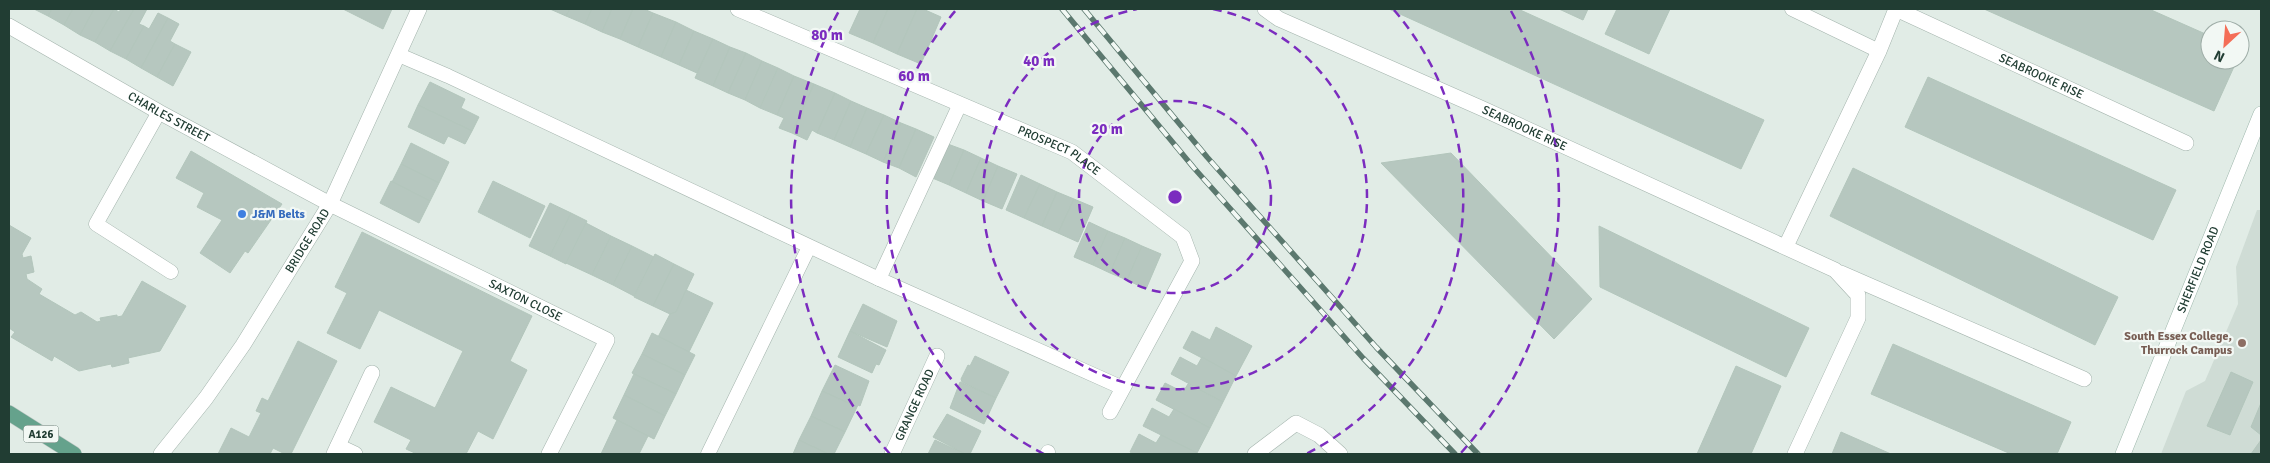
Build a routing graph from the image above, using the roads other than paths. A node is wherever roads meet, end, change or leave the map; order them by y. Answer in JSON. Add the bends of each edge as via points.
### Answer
{"nodes":[{"id":1,"x":419,"y":9,"type":"edge"},
{"id":2,"x":738,"y":9,"type":"edge"},
{"id":3,"x":1266,"y":9,"type":"edge"},
{"id":4,"x":1792,"y":9,"type":"edge"},
{"id":5,"x":1896,"y":9,"type":"edge"},
{"id":6,"x":9,"y":26,"type":"edge"},
{"id":7,"x":1879,"y":51,"type":"junction"},
{"id":8,"x":400,"y":55,"type":"junction"},
{"id":9,"x":960,"y":104,"type":"junction"},
{"id":10,"x":159,"y":112,"type":"junction"},
{"id":11,"x":2261,"y":114,"type":"edge"},
{"id":12,"x":2186,"y":143,"type":"dead end"},
{"id":13,"x":330,"y":204,"type":"junction"},
{"id":14,"x":809,"y":246,"type":"junction"},
{"id":15,"x":1786,"y":246,"type":"junction"},
{"id":16,"x":1835,"y":270,"type":"junction"},
{"id":17,"x":171,"y":272,"type":"dead end"},
{"id":18,"x":879,"y":279,"type":"junction"},
{"id":19,"x":937,"y":356,"type":"dead end"},
{"id":20,"x":372,"y":373,"type":"dead end"},
{"id":21,"x":2084,"y":379,"type":"dead end"},
{"id":22,"x":1124,"y":388,"type":"junction"},
{"id":23,"x":1110,"y":412,"type":"dead end"},
{"id":24,"x":9,"y":413,"type":"edge"},
{"id":25,"x":336,"y":450,"type":"edge"},
{"id":26,"x":74,"y":454,"type":"edge"},
{"id":27,"x":162,"y":454,"type":"edge"},
{"id":28,"x":355,"y":454,"type":"edge"},
{"id":29,"x":549,"y":454,"type":"edge"},
{"id":30,"x":708,"y":454,"type":"edge"},
{"id":31,"x":892,"y":454,"type":"edge"},
{"id":32,"x":1255,"y":454,"type":"edge"},
{"id":33,"x":1340,"y":454,"type":"edge"},
{"id":34,"x":1795,"y":454,"type":"edge"},
{"id":35,"x":2123,"y":454,"type":"edge"}],
"edges":[{"from":1,"to":8,"type":"street","name":"BRIDGE ROAD"},
{"from":2,"to":9,"type":"street","name":"PROSPECT PLACE"},
{"from":3,"to":15,"type":"street","name":"SEABROOKE RISE","via":[[1279,19]]},
{"from":4,"to":7,"type":"lane"},
{"from":5,"to":7,"type":"street","name":"SEABROOKE RISE"},
{"from":5,"to":12,"type":"street","name":"SEABROOKE RISE"},
{"from":6,"to":10,"type":"street","name":"CHARLES STREET"},
{"from":7,"to":15,"type":"street","name":"SEABROOKE RISE"},
{"from":8,"to":13,"type":"street","name":"BRIDGE ROAD"},
{"from":8,"to":14,"type":"lane"},
{"from":9,"to":18,"type":"lane"},
{"from":9,"to":22,"type":"street","name":"PROSPECT PLACE","via":[[1072,152],[1183,236],[1192,261]]},
{"from":10,"to":13,"type":"street","name":"CHARLES STREET"},
{"from":10,"to":17,"type":"lane","via":[[96,224]]},
{"from":11,"to":35,"type":"street","name":"SHERFIELD ROAD"},
{"from":13,"to":27,"type":"street","name":"BRIDGE ROAD","via":[[243,345]]},
{"from":13,"to":29,"type":"street","name":"SAXTON CLOSE","via":[[607,340]]},
{"from":14,"to":18,"type":"lane"},
{"from":14,"to":30,"type":"lane"},
{"from":15,"to":16,"type":"street","name":"SEABROOKE RISE"},
{"from":16,"to":21,"type":"street","name":"SEABROOKE RISE"},
{"from":16,"to":34,"type":"street","name":"SEABROOKE RISE","via":[[1858,294],[1858,318]]},
{"from":18,"to":22,"type":"lane"},
{"from":19,"to":31,"type":"street","name":"GRANGE ROAD"},
{"from":20,"to":25,"type":"street"},
{"from":22,"to":23,"type":"street","name":"PROSPECT PLACE"},
{"from":24,"to":26,"type":"main road","number":"A126"},
{"from":25,"to":28,"type":"street"},
{"from":32,"to":33,"type":"street","via":[[1296,423],[1319,435]]}]}
